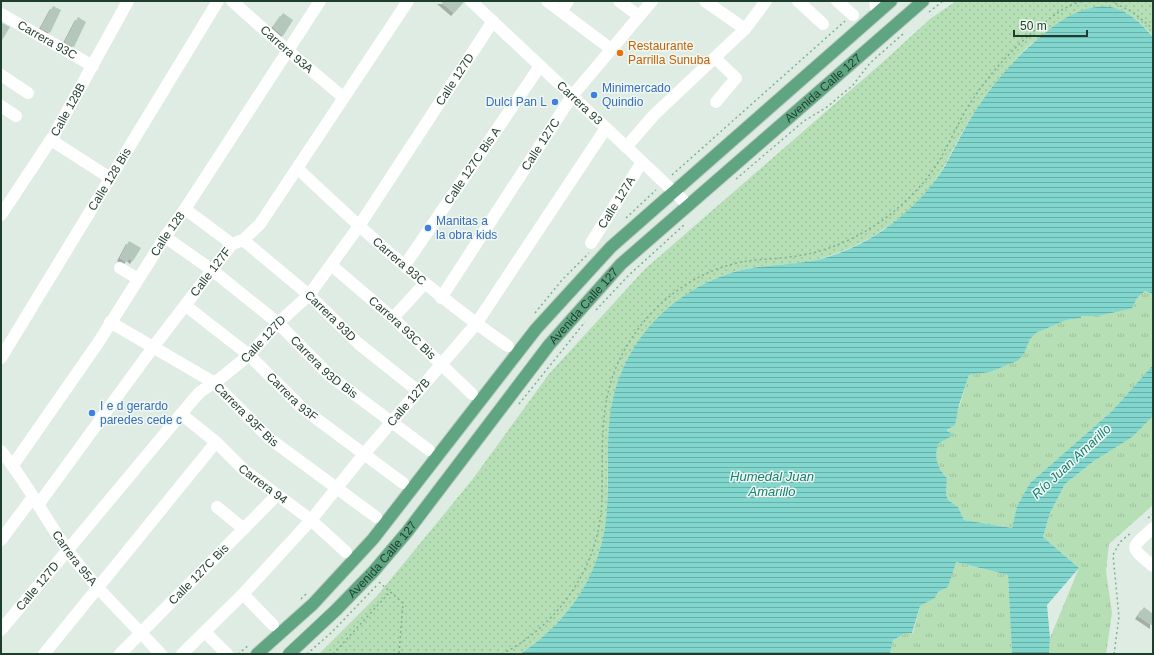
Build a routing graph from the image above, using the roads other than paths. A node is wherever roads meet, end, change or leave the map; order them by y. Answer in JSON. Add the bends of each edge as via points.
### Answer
{"nodes":[{"id":1,"x":128,"y":1,"type":"edge"},
{"id":2,"x":218,"y":1,"type":"edge"},
{"id":3,"x":232,"y":1,"type":"edge"},
{"id":4,"x":320,"y":1,"type":"edge"},
{"id":5,"x":408,"y":1,"type":"edge"},
{"id":6,"x":472,"y":1,"type":"edge"},
{"id":7,"x":547,"y":1,"type":"edge"},
{"id":8,"x":619,"y":1,"type":"edge"},
{"id":9,"x":652,"y":1,"type":"edge"},
{"id":10,"x":705,"y":1,"type":"edge"},
{"id":11,"x":766,"y":1,"type":"edge"},
{"id":12,"x":798,"y":1,"type":"edge"},
{"id":13,"x":837,"y":1,"type":"edge"},
{"id":14,"x":875,"y":1,"type":"edge"},
{"id":15,"x":891,"y":1,"type":"edge"},
{"id":16,"x":923,"y":1,"type":"edge"},
{"id":17,"x":564,"y":6,"type":"edge"},
{"id":18,"x":1,"y":14,"type":"edge"},
{"id":19,"x":877,"y":14,"type":"junction"},
{"id":20,"x":853,"y":15,"type":"dead end"},
{"id":21,"x":639,"y":16,"type":"junction"},
{"id":22,"x":493,"y":21,"type":"junction"},
{"id":23,"x":823,"y":24,"type":"dead end"},
{"id":24,"x":744,"y":29,"type":"junction"},
{"id":25,"x":612,"y":49,"type":"junction"},
{"id":26,"x":287,"y":50,"type":"junction"},
{"id":27,"x":715,"y":58,"type":"junction"},
{"id":28,"x":92,"y":66,"type":"junction"},
{"id":29,"x":540,"y":66,"type":"junction"},
{"id":30,"x":1,"y":75,"type":"edge"},
{"id":31,"x":28,"y":93,"type":"dead end"},
{"id":32,"x":572,"y":96,"type":"junction"},
{"id":33,"x":344,"y":97,"type":"junction"},
{"id":34,"x":716,"y":102,"type":"dead end"},
{"id":35,"x":1,"y":106,"type":"edge"},
{"id":36,"x":16,"y":116,"type":"dead end"},
{"id":37,"x":606,"y":128,"type":"junction"},
{"id":38,"x":51,"y":140,"type":"junction"},
{"id":39,"x":626,"y":147,"type":"junction"},
{"id":40,"x":642,"y":162,"type":"junction"},
{"id":41,"x":298,"y":169,"type":"junction"},
{"id":42,"x":110,"y":178,"type":"junction"},
{"id":43,"x":673,"y":191,"type":"junction"},
{"id":44,"x":688,"y":205,"type":"junction"},
{"id":45,"x":186,"y":209,"type":"junction"},
{"id":46,"x":1,"y":215,"type":"edge"},
{"id":47,"x":359,"y":226,"type":"junction"},
{"id":48,"x":164,"y":237,"type":"junction"},
{"id":49,"x":238,"y":242,"type":"junction"},
{"id":50,"x":591,"y":243,"type":"dead end"},
{"id":51,"x":331,"y":265,"type":"junction"},
{"id":52,"x":405,"y":265,"type":"junction"},
{"id":53,"x":120,"y":268,"type":"dead end"},
{"id":54,"x":212,"y":270,"type":"junction"},
{"id":55,"x":138,"y":279,"type":"junction"},
{"id":56,"x":425,"y":283,"type":"junction"},
{"id":57,"x":310,"y":295,"type":"junction"},
{"id":58,"x":441,"y":298,"type":"junction"},
{"id":59,"x":186,"y":306,"type":"junction"},
{"id":60,"x":393,"y":318,"type":"junction"},
{"id":61,"x":110,"y":322,"type":"junction"},
{"id":62,"x":278,"y":323,"type":"junction"},
{"id":63,"x":476,"y":324,"type":"junction"},
{"id":64,"x":154,"y":346,"type":"junction"},
{"id":65,"x":508,"y":346,"type":"dead end"},
{"id":66,"x":2,"y":353,"type":"edge"},
{"id":67,"x":249,"y":355,"type":"junction"},
{"id":68,"x":441,"y":365,"type":"junction"},
{"id":69,"x":214,"y":382,"type":"junction"},
{"id":70,"x":418,"y":391,"type":"junction"},
{"id":71,"x":472,"y":394,"type":"dead end"},
{"id":72,"x":181,"y":414,"type":"junction"},
{"id":73,"x":391,"y":422,"type":"junction"},
{"id":74,"x":216,"y":442,"type":"junction"},
{"id":75,"x":428,"y":450,"type":"dead end"},
{"id":76,"x":1,"y":451,"type":"edge"},
{"id":77,"x":364,"y":454,"type":"junction"},
{"id":78,"x":13,"y":465,"type":"junction"},
{"id":79,"x":403,"y":483,"type":"dead end"},
{"id":80,"x":336,"y":488,"type":"junction"},
{"id":81,"x":277,"y":496,"type":"junction"},
{"id":82,"x":36,"y":501,"type":"junction"},
{"id":83,"x":217,"y":507,"type":"dead end"},
{"id":84,"x":376,"y":517,"type":"dead end"},
{"id":85,"x":311,"y":520,"type":"junction"},
{"id":86,"x":1150,"y":523,"type":"edge"},
{"id":87,"x":244,"y":529,"type":"junction"},
{"id":88,"x":1,"y":540,"type":"edge"},
{"id":89,"x":68,"y":551,"type":"junction"},
{"id":90,"x":346,"y":552,"type":"dead end"},
{"id":91,"x":1153,"y":566,"type":"edge"},
{"id":92,"x":100,"y":588,"type":"junction"},
{"id":93,"x":243,"y":594,"type":"junction"},
{"id":94,"x":273,"y":625,"type":"dead end"},
{"id":95,"x":1,"y":630,"type":"edge"},
{"id":96,"x":142,"y":633,"type":"junction"},
{"id":97,"x":206,"y":633,"type":"junction"},
{"id":98,"x":44,"y":654,"type":"edge"},
{"id":99,"x":120,"y":654,"type":"edge"},
{"id":100,"x":161,"y":654,"type":"edge"},
{"id":101,"x":182,"y":654,"type":"edge"},
{"id":102,"x":227,"y":654,"type":"edge"},
{"id":103,"x":257,"y":654,"type":"edge"},
{"id":104,"x":290,"y":654,"type":"edge"}],
"edges":[{"from":1,"to":28,"type":"street","name":"Calle 128B"},
{"from":2,"to":42,"type":"street","name":"Calle 128 Bis"},
{"from":3,"to":26,"type":"street","name":"Carrera 93A"},
{"from":4,"to":26,"type":"street","name":"Calle 128"},
{"from":5,"to":33,"type":"street","name":"Calle 127F"},
{"from":6,"to":22,"type":"street","name":"Carrera 93"},
{"from":7,"to":17,"type":"street"},
{"from":8,"to":21,"type":"street"},
{"from":9,"to":21,"type":"street","name":"Calle 127C"},
{"from":10,"to":24,"type":"street"},
{"from":11,"to":24,"type":"street"},
{"from":12,"to":23,"type":"street"},
{"from":13,"to":20,"type":"street"},
{"from":14,"to":19,"type":"street"},
{"from":15,"to":19,"type":"main road","name":"Avenida Calle 127"},
{"from":16,"to":44,"type":"main road","name":"Avenida Calle 127"},
{"from":17,"to":25,"type":"street"},
{"from":18,"to":28,"type":"street","name":"Carrera 93C"},
{"from":19,"to":43,"type":"main road","name":"Avenida Calle 127"},
{"from":21,"to":25,"type":"street","name":"Calle 127C"},
{"from":22,"to":29,"type":"street","name":"Carrera 93"},
{"from":22,"to":47,"type":"street","name":"Calle 127D"},
{"from":24,"to":27,"type":"street"},
{"from":25,"to":32,"type":"street","name":"Calle 127C"},
{"from":26,"to":33,"type":"street","name":"Carrera 93A"},
{"from":26,"to":45,"type":"street","name":"Calle 128"},
{"from":27,"to":34,"type":"street","via":[[736,78]]},
{"from":27,"to":39,"type":"street","via":[[654,115]]},
{"from":28,"to":38,"type":"street","name":"Calle 128B"},
{"from":29,"to":32,"type":"street","name":"Carrera 93"},
{"from":29,"to":52,"type":"street","name":"Calle 127C Bis A"},
{"from":30,"to":31,"type":"street"},
{"from":32,"to":37,"type":"street","name":"Carrera 93"},
{"from":32,"to":58,"type":"street","name":"Calle 127C"},
{"from":33,"to":41,"type":"street","name":"Calle 127F"},
{"from":35,"to":36,"type":"street"},
{"from":37,"to":39,"type":"street","name":"Carrera 93"},
{"from":37,"to":63,"type":"street","name":"Calle 127B"},
{"from":38,"to":42,"type":"street"},
{"from":38,"to":46,"type":"street","name":"Calle 128B"},
{"from":39,"to":40,"type":"street","name":"Carrera 93"},
{"from":40,"to":43,"type":"street","name":"Carrera 93"},
{"from":40,"to":50,"type":"street","name":"Calle 127A"},
{"from":41,"to":47,"type":"street","name":"Carrera 93C"},
{"from":41,"to":49,"type":"street","name":"Calle 127F","via":[[260,224]]},
{"from":42,"to":66,"type":"street","name":"Calle 128 Bis"},
{"from":43,"to":44,"type":"street","name":"Carrera 93"},
{"from":43,"to":103,"type":"main road","name":"Avenida Calle 127","via":[[611,247],[554,307],[373,539],[313,604]]},
{"from":44,"to":104,"type":"main road","name":"Avenida Calle 127","via":[[621,264],[592,295],[530,370],[407,532],[373,572]]},
{"from":45,"to":48,"type":"street","name":"Calle 128"},
{"from":45,"to":49,"type":"street","name":"Carrera 93D"},
{"from":47,"to":51,"type":"street","name":"Calle 127D"},
{"from":47,"to":52,"type":"street","name":"Carrera 93C"},
{"from":48,"to":54,"type":"street","name":"Carrera 93D Bis"},
{"from":48,"to":55,"type":"street","name":"Calle 128"},
{"from":49,"to":54,"type":"street","name":"Calle 127F"},
{"from":49,"to":57,"type":"street","name":"Carrera 93D"},
{"from":51,"to":57,"type":"street","name":"Calle 127D"},
{"from":51,"to":60,"type":"street","name":"Carrera 93C Bis"},
{"from":52,"to":56,"type":"street","name":"Carrera 93C"},
{"from":53,"to":55,"type":"street"},
{"from":54,"to":59,"type":"street","name":"Calle 127F"},
{"from":54,"to":62,"type":"street","name":"Carrera 93D Bis"},
{"from":55,"to":61,"type":"street","name":"Calle 128"},
{"from":56,"to":58,"type":"street","name":"Carrera 93C"},
{"from":56,"to":60,"type":"street"},
{"from":57,"to":62,"type":"street","name":"Calle 127D"},
{"from":57,"to":70,"type":"street","name":"Carrera 93D","via":[[359,344]]},
{"from":58,"to":63,"type":"street","name":"Carrera 93C"},
{"from":59,"to":64,"type":"street","name":"Calle 127F"},
{"from":59,"to":67,"type":"street","name":"Carrera 93F"},
{"from":60,"to":68,"type":"street","name":"Carrera 93C Bis"},
{"from":61,"to":64,"type":"street","name":"Carrera 93F Bis"},
{"from":61,"to":78,"type":"street","name":"Calle 128"},
{"from":62,"to":67,"type":"street","name":"Calle 127D"},
{"from":62,"to":73,"type":"street","name":"Carrera 93D Bis","via":[[330,376]]},
{"from":63,"to":65,"type":"street","name":"Carrera 93C"},
{"from":63,"to":68,"type":"street","name":"Calle 127B"},
{"from":64,"to":69,"type":"street","name":"Carrera 93F Bis"},
{"from":64,"to":82,"type":"street","name":"Calle 127F"},
{"from":67,"to":69,"type":"street","name":"Calle 127D"},
{"from":67,"to":77,"type":"street","name":"Carrera 93F","via":[[302,408]]},
{"from":68,"to":70,"type":"street","name":"Calle 127B"},
{"from":68,"to":71,"type":"street","name":"Carrera 93C Bis"},
{"from":69,"to":72,"type":"street","name":"Calle 127D","via":[[200,392]]},
{"from":69,"to":80,"type":"street","name":"Carrera 93F Bis","via":[[270,439]]},
{"from":70,"to":73,"type":"street","name":"Calle 127B"},
{"from":72,"to":74,"type":"street","name":"Carrera 94"},
{"from":72,"to":89,"type":"street","name":"Calle 127D"},
{"from":73,"to":75,"type":"street","name":"Carrera 93D Bis"},
{"from":73,"to":77,"type":"street","name":"Calle 127B"},
{"from":74,"to":81,"type":"street","name":"Carrera 94","via":[[244,470]]},
{"from":74,"to":92,"type":"street"},
{"from":76,"to":78,"type":"street","name":"Carrera 95A"},
{"from":77,"to":79,"type":"street","name":"Carrera 93F"},
{"from":77,"to":80,"type":"street","name":"Calle 127B"},
{"from":78,"to":82,"type":"street","name":"Carrera 95A"},
{"from":80,"to":84,"type":"street","name":"Carrera 93F Bis"},
{"from":80,"to":85,"type":"street","name":"Calle 127B"},
{"from":81,"to":85,"type":"street","name":"Carrera 94"},
{"from":81,"to":87,"type":"street","name":"Calle 127C Bis"},
{"from":82,"to":88,"type":"street","name":"Calle 127F"},
{"from":82,"to":89,"type":"street","name":"Carrera 95A"},
{"from":83,"to":87,"type":"street"},
{"from":85,"to":90,"type":"street","name":"Carrera 94"},
{"from":85,"to":93,"type":"street","name":"Calle 127B"},
{"from":86,"to":91,"type":"street","via":[[1134,548],[1135,552]]},
{"from":87,"to":96,"type":"street","name":"Calle 127C Bis"},
{"from":89,"to":92,"type":"street","name":"Carrera 95A"},
{"from":89,"to":95,"type":"street","name":"Calle 127D"},
{"from":92,"to":96,"type":"street","name":"Carrera 95A"},
{"from":92,"to":98,"type":"street"},
{"from":93,"to":94,"type":"street"},
{"from":93,"to":97,"type":"street","name":"Calle 127B"},
{"from":96,"to":99,"type":"street","name":"Calle 127C Bis"},
{"from":96,"to":100,"type":"street","name":"Carrera 95A"},
{"from":97,"to":101,"type":"street","name":"Calle 127B"},
{"from":97,"to":102,"type":"street"}]}
